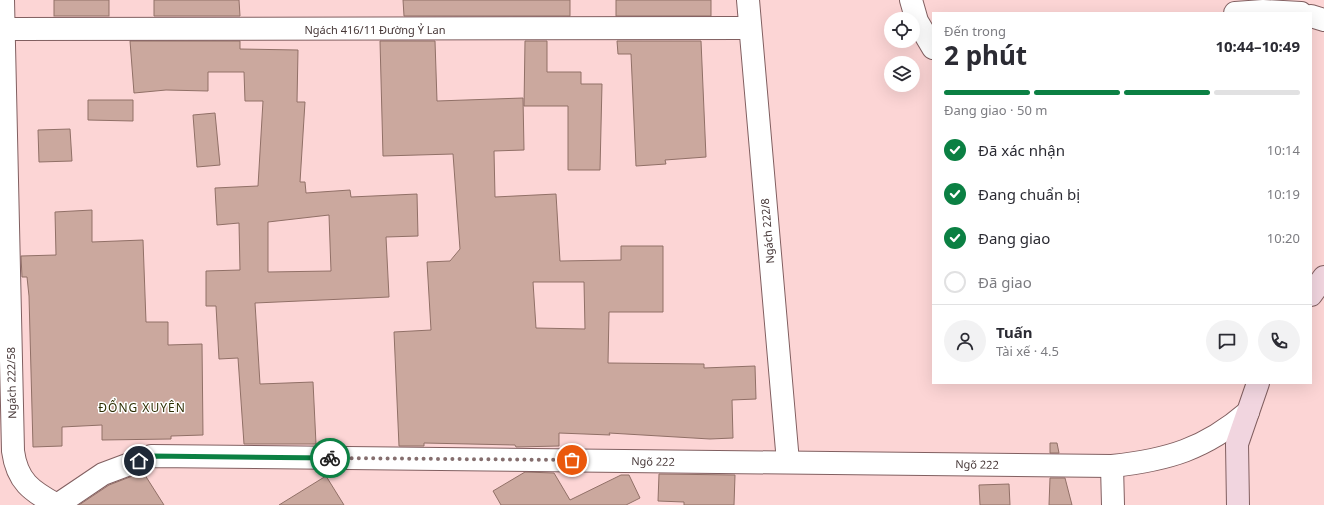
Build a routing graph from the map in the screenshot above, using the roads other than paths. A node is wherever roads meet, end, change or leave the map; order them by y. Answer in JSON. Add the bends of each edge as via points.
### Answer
{"nodes":[{"id":1,"x":3,"y":0,"type":"edge"},
{"id":2,"x":748,"y":0,"type":"edge"},
{"id":3,"x":911,"y":0,"type":"edge"},
{"id":4,"x":1249,"y":12,"type":"edge"},
{"id":5,"x":1282,"y":12,"type":"edge"},
{"id":6,"x":1312,"y":16,"type":"edge"},
{"id":7,"x":1324,"y":20,"type":"edge"},
{"id":8,"x":750,"y":28,"type":"junction"},
{"id":9,"x":2,"y":29,"type":"edge"},
{"id":10,"x":932,"y":46,"type":"edge"},
{"id":11,"x":1324,"y":277,"type":"edge"},
{"id":12,"x":1312,"y":295,"type":"edge"},
{"id":13,"x":1258,"y":384,"type":"edge"},
{"id":14,"x":1248,"y":412,"type":"junction"},
{"id":15,"x":788,"y":462,"type":"junction"},
{"id":16,"x":1112,"y":466,"type":"junction"},
{"id":17,"x":60,"y":504,"type":"edge"},
{"id":18,"x":1112,"y":505,"type":"edge"},
{"id":19,"x":1238,"y":505,"type":"edge"}],
"edges":[{"from":1,"to":9,"type":"street","name":"Ngách 222/58"},
{"from":2,"to":8,"type":"street","name":"Ngách 222/8"},
{"from":3,"to":10,"type":"street","via":[[917,21]]},
{"from":4,"to":5,"type":"street"},
{"from":6,"to":7,"type":"street"},
{"from":8,"to":9,"type":"street","name":"Ngách 416/11 Đường Ỷ Lan"},
{"from":8,"to":15,"type":"street","name":"Ngách 222/8"},
{"from":9,"to":17,"type":"street","name":"Ngách 222/58","via":[[13,451],[20,477],[39,496]]},
{"from":11,"to":12,"type":"street"},
{"from":13,"to":14,"type":"street"},
{"from":14,"to":16,"type":"street","name":"Ngõ 222","via":[[1227,430],[1204,443],[1157,459]]},
{"from":14,"to":19,"type":"street","via":[[1237,444]]},
{"from":15,"to":16,"type":"street","name":"Ngõ 222"},
{"from":15,"to":17,"type":"street","name":"Ngõ 222","via":[[151,456],[103,474]]},
{"from":16,"to":18,"type":"street"}]}
